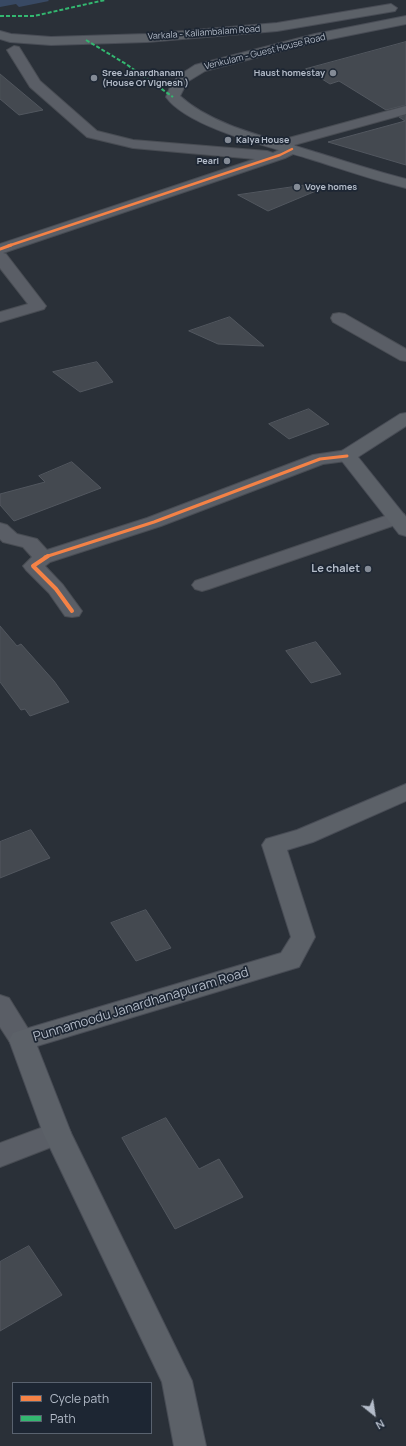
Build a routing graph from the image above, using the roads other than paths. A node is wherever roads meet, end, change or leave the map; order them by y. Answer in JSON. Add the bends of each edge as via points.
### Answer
{"nodes":[{"id":1,"x":405,"y":13,"type":"edge"},
{"id":2,"x":0,"y":35,"type":"edge"},
{"id":3,"x":14,"y":50,"type":"dead end"},
{"id":4,"x":406,"y":110,"type":"edge"},
{"id":5,"x":284,"y":150,"type":"junction"},
{"id":6,"x":406,"y":184,"type":"edge"},
{"id":7,"x":0,"y":249,"type":"edge"},
{"id":8,"x":0,"y":257,"type":"edge"},
{"id":9,"x":0,"y":317,"type":"edge"},
{"id":10,"x":339,"y":318,"type":"dead end"},
{"id":11,"x":406,"y":356,"type":"edge"},
{"id":12,"x":406,"y":418,"type":"edge"},
{"id":13,"x":347,"y":456,"type":"junction"},
{"id":14,"x":401,"y":524,"type":"edge"},
{"id":15,"x":0,"y":529,"type":"edge"},
{"id":16,"x":43,"y":558,"type":"junction"},
{"id":17,"x":202,"y":585,"type":"dead end"},
{"id":18,"x":72,"y":611,"type":"dead end"},
{"id":19,"x":406,"y":792,"type":"edge"},
{"id":20,"x":0,"y":1005,"type":"edge"},
{"id":21,"x":22,"y":1040,"type":"junction"},
{"id":22,"x":57,"y":1133,"type":"junction"},
{"id":23,"x":0,"y":1155,"type":"edge"},
{"id":24,"x":190,"y":1446,"type":"edge"}],
"edges":[{"from":1,"to":2,"type":"main road","name":"Varkala - Kallambalam Road","via":[[147,38],[51,41]]},
{"from":1,"to":5,"type":"main road","name":"Venkulam - Guest House Road","via":[[221,61],[187,74],[175,87],[173,96],[176,102],[194,114]]},
{"from":3,"to":5,"type":"street","via":[[35,84],[92,134],[133,144],[177,149]]},
{"from":4,"to":5,"type":"street"},
{"from":5,"to":6,"type":"main road","name":"Venkulam - Guest House Road"},
{"from":5,"to":7,"type":"street"},
{"from":8,"to":9,"type":"street","via":[[38,306]]},
{"from":10,"to":11,"type":"street"},
{"from":12,"to":13,"type":"main road"},
{"from":13,"to":14,"type":"main road"},
{"from":13,"to":16,"type":"street","via":[[320,459],[154,522]]},
{"from":14,"to":17,"type":"street"},
{"from":15,"to":16,"type":"street","via":[[10,538],[30,544]]},
{"from":16,"to":18,"type":"street","via":[[33,566],[56,589]]},
{"from":19,"to":21,"type":"main road","name":"Punnamoodu Janardhanapuram Road","via":[[305,836],[274,845],[303,937],[290,960]]},
{"from":20,"to":21,"type":"street"},
{"from":21,"to":22,"type":"main road","name":"Punnamoodu Janardhanapuram Road"},
{"from":22,"to":23,"type":"street"},
{"from":22,"to":24,"type":"main road","name":"Punnamoodu Janardhanapuram Road","via":[[177,1381]]}]}
